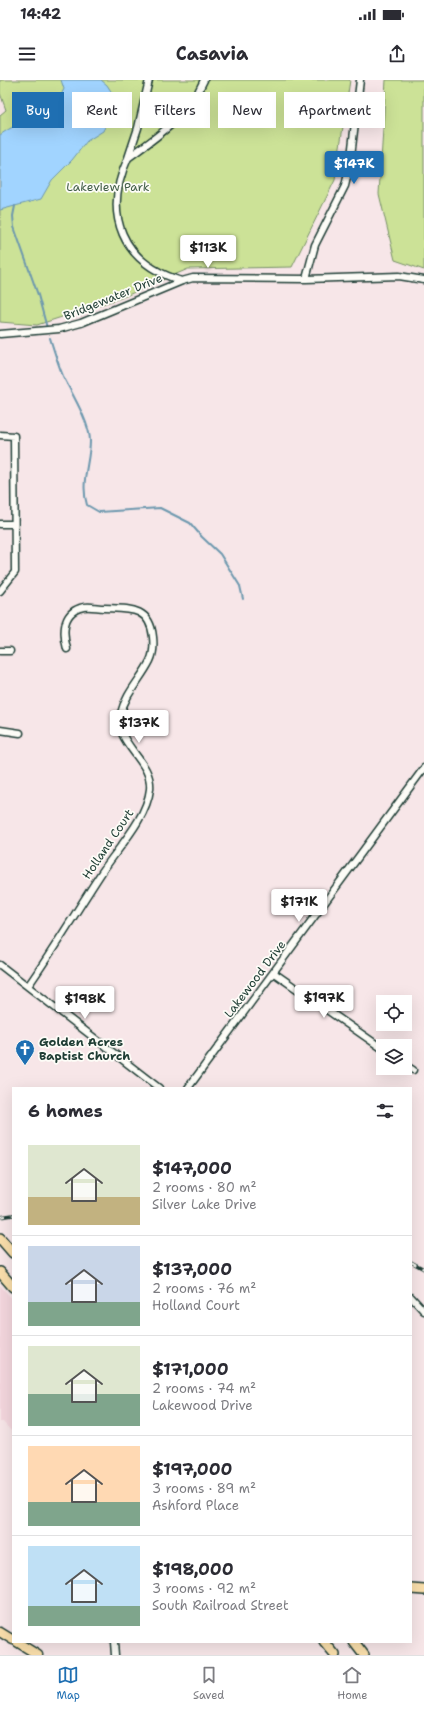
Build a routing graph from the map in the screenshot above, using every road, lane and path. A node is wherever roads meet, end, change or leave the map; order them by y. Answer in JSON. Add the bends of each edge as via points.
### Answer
{"nodes":[{"id":1,"x":149,"y":80,"type":"edge"},
{"id":2,"x":204,"y":80,"type":"edge"},
{"id":3,"x":360,"y":80,"type":"edge"},
{"id":4,"x":128,"y":158,"type":"junction"},
{"id":5,"x":306,"y":279,"type":"junction"},
{"id":6,"x":424,"y":280,"type":"edge"},
{"id":7,"x":182,"y":281,"type":"junction"},
{"id":8,"x":0,"y":334,"type":"edge"},
{"id":9,"x":0,"y":435,"type":"edge"},
{"id":10,"x":0,"y":524,"type":"edge"},
{"id":11,"x":14,"y":524,"type":"junction"},
{"id":12,"x":0,"y":590,"type":"edge"},
{"id":13,"x":67,"y":649,"type":"dead end"},
{"id":14,"x":0,"y":651,"type":"edge"},
{"id":15,"x":10,"y":651,"type":"dead end"},
{"id":16,"x":0,"y":730,"type":"edge"},
{"id":17,"x":20,"y":733,"type":"dead end"},
{"id":18,"x":424,"y":768,"type":"edge"},
{"id":19,"x":0,"y":965,"type":"edge"},
{"id":20,"x":274,"y":973,"type":"junction"},
{"id":21,"x":28,"y":986,"type":"junction"},
{"id":22,"x":376,"y":1044,"type":"edge"},
{"id":23,"x":158,"y":1087,"type":"edge"},
{"id":24,"x":189,"y":1087,"type":"edge"},
{"id":25,"x":0,"y":1238,"type":"edge"},
{"id":26,"x":11,"y":1251,"type":"edge"},
{"id":27,"x":0,"y":1272,"type":"edge"},
{"id":28,"x":12,"y":1286,"type":"edge"},
{"id":29,"x":412,"y":1298,"type":"edge"},
{"id":30,"x":424,"y":1311,"type":"edge"},
{"id":31,"x":412,"y":1588,"type":"edge"},
{"id":32,"x":424,"y":1590,"type":"edge"},
{"id":33,"x":0,"y":1632,"type":"edge"},
{"id":34,"x":12,"y":1639,"type":"edge"},
{"id":35,"x":19,"y":1643,"type":"edge"},
{"id":36,"x":114,"y":1643,"type":"edge"},
{"id":37,"x":325,"y":1643,"type":"edge"},
{"id":38,"x":355,"y":1643,"type":"edge"},
{"id":39,"x":38,"y":1655,"type":"edge"},
{"id":40,"x":115,"y":1655,"type":"edge"},
{"id":41,"x":335,"y":1655,"type":"edge"},
{"id":42,"x":364,"y":1655,"type":"edge"}],
"edges":[{"from":1,"to":4,"type":"street"},
{"from":2,"to":4,"type":"street","via":[[186,112]]},
{"from":3,"to":5,"type":"street","via":[[350,165],[345,186],[315,245]]},
{"from":4,"to":7,"type":"street","via":[[119,180],[116,202],[119,224],[127,245],[143,261],[163,275]]},
{"from":5,"to":6,"type":"street","name":"Bridgewater Drive","via":[[399,276]]},
{"from":5,"to":7,"type":"street","name":"Bridgewater Drive","via":[[207,278]]},
{"from":7,"to":8,"type":"street","name":"Bridgewater Drive","via":[[81,323],[59,329]]},
{"from":9,"to":11,"type":"street","via":[[14,436]]},
{"from":10,"to":11,"type":"street"},
{"from":11,"to":12,"type":"street","via":[[15,572]]},
{"from":13,"to":21,"type":"street","name":"Holland Court","via":[[64,638],[65,623],[69,616],[81,607],[132,609],[145,615],[153,636],[153,655],[126,699],[120,721],[123,736],[148,773],[150,788],[141,816]]},
{"from":14,"to":15,"type":"street"},
{"from":16,"to":17,"type":"street"},
{"from":18,"to":20,"type":"street","name":"Lakewood Drive"},
{"from":19,"to":21,"type":"street"},
{"from":20,"to":22,"type":"street"},
{"from":20,"to":24,"type":"street","name":"Lakewood Drive"},
{"from":21,"to":23,"type":"street"},
{"from":25,"to":26,"type":"highway"},
{"from":27,"to":28,"type":"highway"},
{"from":29,"to":30,"type":"street"},
{"from":31,"to":32,"type":"highway"},
{"from":33,"to":34,"type":"main road"},
{"from":35,"to":39,"type":"main road"},
{"from":36,"to":40,"type":"street"},
{"from":37,"to":41,"type":"highway"},
{"from":38,"to":42,"type":"highway"}]}
